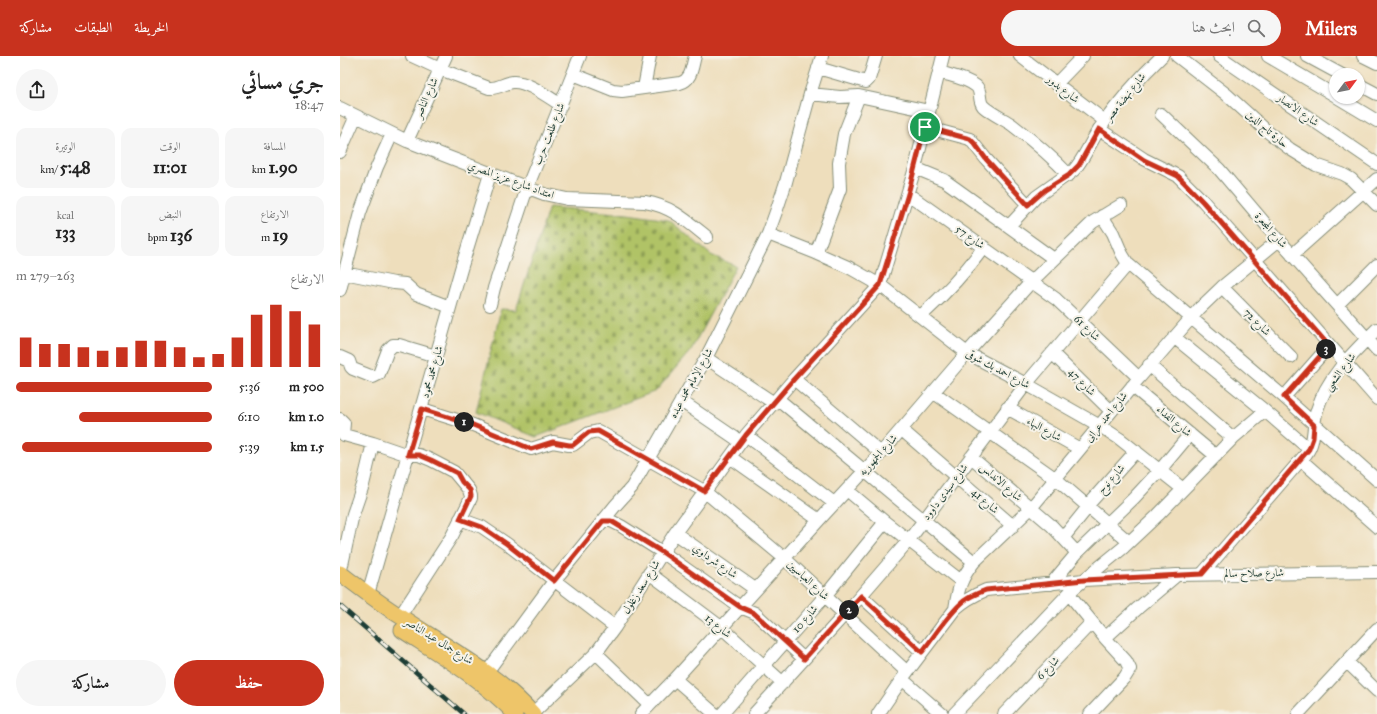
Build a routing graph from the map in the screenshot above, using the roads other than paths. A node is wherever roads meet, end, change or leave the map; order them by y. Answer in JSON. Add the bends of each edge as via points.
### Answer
{"nodes":[{"id":1,"x":412,"y":56,"type":"edge"},
{"id":2,"x":446,"y":56,"type":"edge"},
{"id":3,"x":580,"y":56,"type":"edge"},
{"id":4,"x":650,"y":56,"type":"edge"},
{"id":5,"x":695,"y":56,"type":"edge"},
{"id":6,"x":876,"y":56,"type":"edge"},
{"id":7,"x":943,"y":56,"type":"edge"},
{"id":8,"x":1020,"y":56,"type":"edge"},
{"id":9,"x":1083,"y":56,"type":"edge"},
{"id":10,"x":1162,"y":56,"type":"edge"},
{"id":11,"x":1177,"y":56,"type":"edge"},
{"id":12,"x":1219,"y":56,"type":"edge"},
{"id":13,"x":1268,"y":56,"type":"edge"},
{"id":14,"x":1307,"y":56,"type":"edge"},
{"id":15,"x":1363,"y":56,"type":"edge"},
{"id":16,"x":820,"y":59,"type":"edge"},
{"id":17,"x":1377,"y":63,"type":"edge"},
{"id":18,"x":1329,"y":68,"type":"edge"},
{"id":19,"x":440,"y":69,"type":"junction"},
{"id":20,"x":939,"y":72,"type":"junction"},
{"id":21,"x":573,"y":74,"type":"junction"},
{"id":22,"x":1056,"y":84,"type":"junction"},
{"id":23,"x":644,"y":88,"type":"junction"},
{"id":24,"x":1365,"y":88,"type":"edge"},
{"id":25,"x":1329,"y":93,"type":"edge"},
{"id":26,"x":810,"y":94,"type":"junction"},
{"id":27,"x":1377,"y":94,"type":"edge"},
{"id":28,"x":859,"y":96,"type":"junction"},
{"id":29,"x":561,"y":104,"type":"junction"},
{"id":30,"x":1348,"y":104,"type":"edge"},
{"id":31,"x":340,"y":108,"type":"edge"},
{"id":32,"x":929,"y":111,"type":"junction"},
{"id":33,"x":1161,"y":114,"type":"dead end"},
{"id":34,"x":356,"y":116,"type":"junction"},
{"id":35,"x":1377,"y":121,"type":"edge"},
{"id":36,"x":1102,"y":125,"type":"junction"},
{"id":37,"x":925,"y":127,"type":"junction"},
{"id":38,"x":392,"y":134,"type":"junction"},
{"id":39,"x":407,"y":141,"type":"junction"},
{"id":40,"x":340,"y":150,"type":"edge"},
{"id":41,"x":1377,"y":164,"type":"edge"},
{"id":42,"x":915,"y":168,"type":"junction"},
{"id":43,"x":490,"y":174,"type":"junction"},
{"id":44,"x":1069,"y":175,"type":"junction"},
{"id":45,"x":1377,"y":179,"type":"edge"},
{"id":46,"x":527,"y":188,"type":"junction"},
{"id":47,"x":1364,"y":191,"type":"junction"},
{"id":48,"x":908,"y":194,"type":"junction"},
{"id":49,"x":1028,"y":205,"type":"junction"},
{"id":50,"x":1121,"y":205,"type":"dead end"},
{"id":51,"x":1377,"y":205,"type":"edge"},
{"id":52,"x":1102,"y":216,"type":"junction"},
{"id":53,"x":1009,"y":226,"type":"junction"},
{"id":54,"x":768,"y":234,"type":"junction"},
{"id":55,"x":707,"y":237,"type":"dead end"},
{"id":56,"x":1279,"y":240,"type":"junction"},
{"id":57,"x":984,"y":247,"type":"junction"},
{"id":58,"x":816,"y":253,"type":"junction"},
{"id":59,"x":1292,"y":255,"type":"junction"},
{"id":60,"x":1054,"y":259,"type":"junction"},
{"id":61,"x":1254,"y":260,"type":"junction"},
{"id":62,"x":1128,"y":264,"type":"junction"},
{"id":63,"x":1377,"y":265,"type":"edge"},
{"id":64,"x":344,"y":273,"type":"junction"},
{"id":65,"x":1032,"y":281,"type":"junction"},
{"id":66,"x":880,"y":285,"type":"junction"},
{"id":67,"x":1222,"y":286,"type":"junction"},
{"id":68,"x":340,"y":290,"type":"edge"},
{"id":69,"x":490,"y":305,"type":"dead end"},
{"id":70,"x":1337,"y":305,"type":"junction"},
{"id":71,"x":450,"y":307,"type":"junction"},
{"id":72,"x":921,"y":316,"type":"junction"},
{"id":73,"x":1191,"y":318,"type":"junction"},
{"id":74,"x":1080,"y":321,"type":"junction"},
{"id":75,"x":1377,"y":329,"type":"edge"},
{"id":76,"x":1174,"y":337,"type":"junction"},
{"id":77,"x":1367,"y":339,"type":"junction"},
{"id":78,"x":1329,"y":346,"type":"junction"},
{"id":79,"x":1377,"y":350,"type":"edge"},
{"id":80,"x":967,"y":353,"type":"junction"},
{"id":81,"x":1052,"y":353,"type":"junction"},
{"id":82,"x":436,"y":356,"type":"junction"},
{"id":83,"x":1291,"y":357,"type":"dead end"},
{"id":84,"x":340,"y":358,"type":"edge"},
{"id":85,"x":706,"y":358,"type":"junction"},
{"id":86,"x":1344,"y":363,"type":"junction"},
{"id":87,"x":1149,"y":365,"type":"junction"},
{"id":88,"x":794,"y":379,"type":"junction"},
{"id":89,"x":1135,"y":382,"type":"junction"},
{"id":90,"x":1026,"y":384,"type":"junction"},
{"id":91,"x":934,"y":392,"type":"junction"},
{"id":92,"x":1284,"y":397,"type":"junction"},
{"id":93,"x":1377,"y":399,"type":"edge"},
{"id":94,"x":681,"y":401,"type":"junction"},
{"id":95,"x":774,"y":402,"type":"junction"},
{"id":96,"x":1007,"y":408,"type":"junction"},
{"id":97,"x":422,"y":409,"type":"junction"},
{"id":98,"x":1111,"y":411,"type":"junction"},
{"id":99,"x":1265,"y":411,"type":"junction"},
{"id":100,"x":340,"y":419,"type":"edge"},
{"id":101,"x":1314,"y":425,"type":"junction"},
{"id":102,"x":1100,"y":426,"type":"junction"},
{"id":103,"x":902,"y":430,"type":"junction"},
{"id":104,"x":990,"y":432,"type":"junction"},
{"id":105,"x":1190,"y":434,"type":"junction"},
{"id":106,"x":744,"y":438,"type":"junction"},
{"id":107,"x":1233,"y":438,"type":"junction"},
{"id":108,"x":373,"y":443,"type":"junction"},
{"id":109,"x":1080,"y":449,"type":"junction"},
{"id":110,"x":1309,"y":449,"type":"junction"},
{"id":111,"x":1136,"y":451,"type":"junction"},
{"id":112,"x":881,"y":453,"type":"junction"},
{"id":113,"x":408,"y":455,"type":"junction"},
{"id":114,"x":1216,"y":456,"type":"junction"},
{"id":115,"x":730,"y":457,"type":"junction"},
{"id":116,"x":971,"y":457,"type":"junction"},
{"id":117,"x":648,"y":459,"type":"junction"},
{"id":118,"x":1301,"y":460,"type":"junction"},
{"id":119,"x":865,"y":470,"type":"junction"},
{"id":120,"x":1160,"y":470,"type":"junction"},
{"id":121,"x":956,"y":476,"type":"junction"},
{"id":122,"x":1056,"y":479,"type":"junction"},
{"id":123,"x":1377,"y":480,"type":"edge"},
{"id":124,"x":1183,"y":489,"type":"junction"},
{"id":125,"x":847,"y":490,"type":"junction"},
{"id":126,"x":704,"y":491,"type":"junction"},
{"id":127,"x":834,"y":503,"type":"junction"},
{"id":128,"x":1088,"y":507,"type":"junction"},
{"id":129,"x":1031,"y":508,"type":"junction"},
{"id":130,"x":460,"y":519,"type":"junction"},
{"id":131,"x":819,"y":520,"type":"junction"},
{"id":132,"x":924,"y":520,"type":"junction"},
{"id":133,"x":603,"y":521,"type":"junction"},
{"id":134,"x":885,"y":522,"type":"junction"},
{"id":135,"x":1107,"y":524,"type":"junction"},
{"id":136,"x":1013,"y":526,"type":"junction"},
{"id":137,"x":1377,"y":527,"type":"edge"},
{"id":138,"x":675,"y":533,"type":"junction"},
{"id":139,"x":1063,"y":538,"type":"junction"},
{"id":140,"x":909,"y":540,"type":"junction"},
{"id":141,"x":1129,"y":542,"type":"junction"},
{"id":142,"x":662,"y":552,"type":"junction"},
{"id":143,"x":1077,"y":553,"type":"junction"},
{"id":144,"x":784,"y":558,"type":"junction"},
{"id":145,"x":974,"y":562,"type":"junction"},
{"id":146,"x":1377,"y":572,"type":"edge"},
{"id":147,"x":340,"y":573,"type":"edge"},
{"id":148,"x":649,"y":573,"type":"junction"},
{"id":149,"x":1202,"y":574,"type":"junction"},
{"id":150,"x":1177,"y":575,"type":"junction"},
{"id":151,"x":1084,"y":580,"type":"junction"},
{"id":152,"x":554,"y":581,"type":"junction"},
{"id":153,"x":961,"y":581,"type":"junction"},
{"id":154,"x":1051,"y":584,"type":"junction"},
{"id":155,"x":340,"y":585,"type":"edge"},
{"id":156,"x":755,"y":589,"type":"junction"},
{"id":157,"x":368,"y":594,"type":"junction"},
{"id":158,"x":1069,"y":594,"type":"junction"},
{"id":159,"x":825,"y":596,"type":"junction"},
{"id":160,"x":861,"y":596,"type":"junction"},
{"id":161,"x":740,"y":607,"type":"junction"},
{"id":162,"x":955,"y":609,"type":"junction"},
{"id":163,"x":845,"y":614,"type":"junction"},
{"id":164,"x":400,"y":616,"type":"junction"},
{"id":165,"x":1092,"y":622,"type":"junction"},
{"id":166,"x":615,"y":627,"type":"junction"},
{"id":167,"x":721,"y":627,"type":"junction"},
{"id":168,"x":1377,"y":629,"type":"edge"},
{"id":169,"x":1106,"y":638,"type":"junction"},
{"id":170,"x":785,"y":642,"type":"junction"},
{"id":171,"x":922,"y":652,"type":"junction"},
{"id":172,"x":596,"y":653,"type":"junction"},
{"id":173,"x":804,"y":659,"type":"junction"},
{"id":174,"x":1347,"y":662,"type":"junction"},
{"id":175,"x":764,"y":666,"type":"junction"},
{"id":176,"x":487,"y":672,"type":"junction"},
{"id":177,"x":905,"y":676,"type":"junction"},
{"id":178,"x":675,"y":680,"type":"junction"},
{"id":179,"x":782,"y":683,"type":"junction"},
{"id":180,"x":1377,"y":691,"type":"edge"},
{"id":181,"x":646,"y":710,"type":"edge"},
{"id":182,"x":515,"y":714,"type":"edge"},
{"id":183,"x":533,"y":714,"type":"edge"},
{"id":184,"x":715,"y":714,"type":"edge"},
{"id":185,"x":722,"y":714,"type":"edge"},
{"id":186,"x":754,"y":714,"type":"edge"},
{"id":187,"x":879,"y":714,"type":"edge"},
{"id":188,"x":942,"y":714,"type":"edge"},
{"id":189,"x":954,"y":714,"type":"edge"},
{"id":190,"x":1004,"y":714,"type":"edge"},
{"id":191,"x":1090,"y":714,"type":"edge"},
{"id":192,"x":1298,"y":714,"type":"edge"}],
"edges":[{"from":1,"to":19,"type":"street"},
{"from":2,"to":19,"type":"street","name":"شارع الناصر"},
{"from":3,"to":21,"type":"street","name":"شارع طلعت حرب"},
{"from":4,"to":23,"type":"street"},
{"from":5,"to":23,"type":"street","via":[[687,81]]},
{"from":6,"to":16,"type":"street","via":[[868,81],[864,82]]},
{"from":7,"to":20,"type":"street","name":"شارع سعد زغلول"},
{"from":8,"to":22,"type":"street","name":"شارع بدور"},
{"from":9,"to":22,"type":"street"},
{"from":10,"to":36,"type":"street","name":"شارع نهضة مصر","via":[[1127,91]]},
{"from":11,"to":47,"type":"street","name":"حارة تاج الدين","via":[[1290,148],[1316,165],[1351,179]]},
{"from":12,"to":41,"type":"street","name":"شارع الانصار"},
{"from":13,"to":25,"type":"street"},
{"from":14,"to":18,"type":"street"},
{"from":15,"to":17,"type":"street"},
{"from":16,"to":26,"type":"street","name":"شارع الإمام محمد عبده"},
{"from":19,"to":29,"type":"street","via":[[488,88],[507,83],[523,83]]},
{"from":19,"to":39,"type":"street","name":"شارع الناصر"},
{"from":20,"to":32,"type":"street","name":"شارع سعد زغلول"},
{"from":20,"to":44,"type":"street","via":[[978,87],[982,105],[1034,142]]},
{"from":21,"to":23,"type":"street","via":[[613,90]]},
{"from":21,"to":29,"type":"street","name":"شارع طلعت حرب"},
{"from":22,"to":36,"type":"street","name":"شارع بدور"},
{"from":24,"to":27,"type":"street"},
{"from":26,"to":28,"type":"street"},
{"from":26,"to":54,"type":"street","name":"شارع الإمام محمد عبده","via":[[786,182]]},
{"from":28,"to":32,"type":"street"},
{"from":28,"to":58,"type":"street","via":[[844,134],[840,189]]},
{"from":29,"to":46,"type":"street","name":"شارع طلعت حرب"},
{"from":30,"to":35,"type":"street"},
{"from":31,"to":34,"type":"street","name":"امتداد شارع عزيز المصري"},
{"from":32,"to":37,"type":"street","name":"شارع سعد زغلول"},
{"from":33,"to":56,"type":"street","name":"شارع المجعرة","via":[[1219,169]]},
{"from":34,"to":38,"type":"street","name":"امتداد شارع عزيز المصري"},
{"from":34,"to":40,"type":"street"},
{"from":36,"to":44,"type":"street","name":"شارع نهضة مصر","via":[[1079,165]]},
{"from":36,"to":61,"type":"street","name":"شارع بدور","via":[[1144,160],[1178,176]]},
{"from":37,"to":42,"type":"street","name":"شارع سعد زغلول"},
{"from":37,"to":49,"type":"street","via":[[970,139]]},
{"from":38,"to":39,"type":"street","name":"امتداد شارع عزيز المصري"},
{"from":38,"to":64,"type":"street","via":[[360,213]]},
{"from":39,"to":43,"type":"street","name":"امتداد شارع عزيز المصري"},
{"from":42,"to":48,"type":"street","name":"شارع سعد زغلول"},
{"from":42,"to":53,"type":"street","via":[[944,180]]},
{"from":43,"to":46,"type":"street","name":"امتداد شارع عزيز المصري"},
{"from":43,"to":71,"type":"street","name":"شارع محمد محمود"},
{"from":44,"to":49,"type":"street","name":"شارع نهضة مصر","via":[[1045,190]]},
{"from":45,"to":47,"type":"street"},
{"from":46,"to":55,"type":"street","name":"امتداد شارع عزيز المصري","via":[[567,199],[656,204],[676,213]]},
{"from":46,"to":69,"type":"street","name":"شارع طلعت حرب"},
{"from":47,"to":51,"type":"street","name":"حارة تاج الدين"},
{"from":47,"to":59,"type":"street"},
{"from":48,"to":57,"type":"street","name":"شارع 57"},
{"from":48,"to":66,"type":"street","name":"شارع سعد زغلول"},
{"from":49,"to":53,"type":"street","name":"شارع نهضة مصر"},
{"from":50,"to":52,"type":"street","name":"شارع الجمهوريه"},
{"from":52,"to":60,"type":"street","name":"شارع الجمهوريه","via":[[1084,229]]},
{"from":52,"to":62,"type":"street","via":[[1113,232]]},
{"from":53,"to":60,"type":"street"},
{"from":54,"to":58,"type":"street","name":"شارع احمد بك شوقى"},
{"from":54,"to":85,"type":"street","name":"شارع الإمام محمد عبده"},
{"from":56,"to":59,"type":"street","name":"شارع المجعرة"},
{"from":56,"to":61,"type":"street","name":"شارع احمد عرابى"},
{"from":57,"to":65,"type":"street","name":"شارع 57"},
{"from":57,"to":72,"type":"street","via":[[968,269]]},
{"from":58,"to":66,"type":"street","name":"شارع احمد بك شوقى"},
{"from":59,"to":70,"type":"street","name":"شارع المجعرة"},
{"from":60,"to":65,"type":"street","name":"شارع الجمهوريه"},
{"from":61,"to":67,"type":"street","name":"شارع احمد عرابى"},
{"from":61,"to":78,"type":"street","name":"شارع بدور"},
{"from":62,"to":73,"type":"street"},
{"from":62,"to":74,"type":"street","name":"شارع سيدى داوود"},
{"from":63,"to":70,"type":"street"},
{"from":64,"to":68,"type":"street"},
{"from":64,"to":71,"type":"street","via":[[401,283],[421,297]]},
{"from":65,"to":74,"type":"street","name":"شارع 61"},
{"from":65,"to":80,"type":"street","name":"شارع الجمهوريه"},
{"from":66,"to":72,"type":"street","name":"شارع احمد بك شوقى"},
{"from":66,"to":88,"type":"street","name":"شارع سعد زغلول"},
{"from":67,"to":73,"type":"street","name":"شارع احمد عرابى"},
{"from":67,"to":83,"type":"street","name":"شارع 72"},
{"from":70,"to":77,"type":"street","name":"شارع المجعرة"},
{"from":71,"to":82,"type":"street","name":"شارع محمد محمود"},
{"from":72,"to":80,"type":"street","name":"شارع احمد بك شوقى"},
{"from":73,"to":76,"type":"street","name":"شارع احمد عرابى"},
{"from":73,"to":92,"type":"street"},
{"from":74,"to":81,"type":"street","name":"شارع سيدى داوود"},
{"from":74,"to":89,"type":"street","name":"شارع 61"},
{"from":75,"to":77,"type":"street","name":"شارع الشعبى"},
{"from":76,"to":87,"type":"street","name":"شارع احمد عرابى"},
{"from":76,"to":99,"type":"street"},
{"from":77,"to":79,"type":"street","name":"شارع المجعرة"},
{"from":77,"to":86,"type":"street","name":"شارع الشعبى"},
{"from":78,"to":86,"type":"street","name":"شارع بدور"},
{"from":78,"to":92,"type":"street"},
{"from":80,"to":90,"type":"street","name":"شارع احمد بك شوقى"},
{"from":80,"to":91,"type":"street","name":"شارع الجمهوريه"},
{"from":81,"to":90,"type":"street","name":"شارع سيدى داوود"},
{"from":81,"to":98,"type":"street","name":"شارع 47"},
{"from":82,"to":84,"type":"street","via":[[393,345],[388,350],[379,374],[373,377],[353,369],[349,361]]},
{"from":82,"to":97,"type":"street","name":"شارع محمد محمود"},
{"from":85,"to":94,"type":"street","name":"شارع الإمام محمد عبده"},
{"from":85,"to":95,"type":"street"},
{"from":86,"to":93,"type":"street","name":"شارع بدور"},
{"from":86,"to":101,"type":"street","name":"شارع الشعبى","via":[[1321,399]]},
{"from":87,"to":89,"type":"street","name":"شارع احمد عرابى"},
{"from":87,"to":107,"type":"street"},
{"from":88,"to":95,"type":"street","name":"شارع سعد زغلول"},
{"from":88,"to":112,"type":"street"},
{"from":89,"to":98,"type":"street","name":"شارع احمد عرابى"},
{"from":89,"to":105,"type":"street","name":"شارع الفداء"},
{"from":90,"to":96,"type":"street","name":"شارع سيدى داوود"},
{"from":90,"to":102,"type":"street","name":"شارع احمد بك شوقى"},
{"from":91,"to":103,"type":"street","name":"شارع الجمهوريه"},
{"from":91,"to":104,"type":"street"},
{"from":92,"to":101,"type":"street"},
{"from":94,"to":106,"type":"street"},
{"from":94,"to":117,"type":"street","name":"شارع الإمام محمد عبده"},
{"from":95,"to":106,"type":"street","name":"شارع سعد زغلول"},
{"from":95,"to":119,"type":"street","via":[[780,401]]},
{"from":96,"to":104,"type":"street","name":"شارع سيدى داوود"},
{"from":96,"to":109,"type":"street","name":"شارع البهاء"},
{"from":97,"to":113,"type":"street","name":"شارع محمد محمود"},
{"from":97,"to":117,"type":"street","name":"شارع العباسيين","via":[[473,425],[531,449],[553,442],[573,445],[589,432],[598,431]]},
{"from":98,"to":102,"type":"street","name":"شارع احمد عرابى"},
{"from":99,"to":107,"type":"street"},
{"from":99,"to":110,"type":"street"},
{"from":100,"to":108,"type":"street","via":[[344,423],[344,436]]},
{"from":101,"to":110,"type":"street","name":"شارع الشعبى"},
{"from":101,"to":123,"type":"street"},
{"from":102,"to":109,"type":"street","name":"شارع احمد عرابى"},
{"from":102,"to":111,"type":"street","name":"شارع احمد بك شوقى"},
{"from":103,"to":112,"type":"street","name":"شارع الجمهوريه"},
{"from":103,"to":121,"type":"street","name":"شارع 41"},
{"from":104,"to":116,"type":"street","name":"شارع سيدى داوود"},
{"from":104,"to":122,"type":"street"},
{"from":105,"to":114,"type":"street","name":"شارع الفداء"},
{"from":105,"to":120,"type":"street"},
{"from":106,"to":115,"type":"street","name":"شارع سعد زغلول"},
{"from":106,"to":127,"type":"street"},
{"from":107,"to":114,"type":"street"},
{"from":108,"to":113,"type":"street"},
{"from":108,"to":147,"type":"street"},
{"from":109,"to":122,"type":"street","name":"شارع احمد عرابى"},
{"from":110,"to":118,"type":"street","name":"شارع الشعبى"},
{"from":111,"to":120,"type":"street","name":"شارع احمد بك شوقى"},
{"from":111,"to":128,"type":"street","name":"شارع نوح"},
{"from":112,"to":119,"type":"street","name":"شارع الجمهوريه"},
{"from":113,"to":130,"type":"street","via":[[425,457],[457,473],[470,490],[471,496]]},
{"from":113,"to":157,"type":"street","name":"شارع محمد محمود"},
{"from":114,"to":124,"type":"street"},
{"from":115,"to":126,"type":"street","name":"شارع سعد زغلول"},
{"from":115,"to":131,"type":"street"},
{"from":116,"to":121,"type":"street","name":"شارع سيدى داوود"},
{"from":116,"to":129,"type":"street","name":"شارع الاندلس"},
{"from":117,"to":126,"type":"street","name":"شارع العباسيين"},
{"from":117,"to":133,"type":"street","name":"شارع الإمام محمد عبده","via":[[632,487]]},
{"from":118,"to":137,"type":"street"},
{"from":118,"to":149,"type":"street","name":"شارع الشعبى"},
{"from":119,"to":125,"type":"street","name":"شارع الجمهوريه"},
{"from":119,"to":132,"type":"street"},
{"from":120,"to":124,"type":"street","name":"شارع احمد بك شوقى"},
{"from":120,"to":135,"type":"street"},
{"from":121,"to":132,"type":"street","name":"شارع سيدى داوود"},
{"from":121,"to":136,"type":"street","name":"شارع 41"},
{"from":122,"to":128,"type":"street"},
{"from":122,"to":129,"type":"street","name":"شارع احمد عرابى"},
{"from":124,"to":141,"type":"street"},
{"from":125,"to":127,"type":"street","name":"شارع الجمهوريه"},
{"from":125,"to":134,"type":"street"},
{"from":126,"to":138,"type":"street","name":"شارع سعد زغلول"},
{"from":126,"to":144,"type":"street","name":"شارع العباسيين"},
{"from":127,"to":131,"type":"street","name":"شارع الجمهوريه"},
{"from":128,"to":135,"type":"street"},
{"from":128,"to":139,"type":"street","name":"شارع نوح"},
{"from":129,"to":136,"type":"street","name":"شارع احمد عرابى"},
{"from":129,"to":139,"type":"street","name":"شارع الاندلس"},
{"from":130,"to":152,"type":"street","via":[[482,527]]},
{"from":130,"to":164,"type":"street","via":[[452,536]]},
{"from":131,"to":144,"type":"street","name":"شارع الجمهوريه"},
{"from":132,"to":140,"type":"street","name":"شارع سيدى داوود"},
{"from":132,"to":145,"type":"street"},
{"from":133,"to":142,"type":"street","via":[[611,521],[621,526]]},
{"from":133,"to":152,"type":"street","name":"شارع الإمام محمد عبده"},
{"from":134,"to":140,"type":"street"},
{"from":134,"to":159,"type":"street","name":"شارع 10"},
{"from":135,"to":141,"type":"street"},
{"from":135,"to":143,"type":"street"},
{"from":136,"to":145,"type":"street","name":"شارع احمد عرابى"},
{"from":138,"to":142,"type":"street","name":"شارع سعد زغلول"},
{"from":138,"to":156,"type":"street","name":"شارع شرداوي"},
{"from":139,"to":143,"type":"street","name":"شارع الاندلس"},
{"from":140,"to":153,"type":"street"},
{"from":140,"to":160,"type":"street","name":"شارع سيدى داوود"},
{"from":141,"to":151,"type":"street"},
{"from":142,"to":148,"type":"street","name":"شارع سعد زغلول"},
{"from":142,"to":161,"type":"street"},
{"from":143,"to":154,"type":"street"},
{"from":144,"to":156,"type":"street","name":"شارع الجمهوريه"},
{"from":144,"to":159,"type":"street","name":"شارع العباسيين"},
{"from":145,"to":153,"type":"street","name":"شارع احمد عرابى"},
{"from":146,"to":149,"type":"street","name":"شارع صلاح سالم"},
{"from":147,"to":157,"type":"main road","name":"شارع جمال عبد الناصر"},
{"from":148,"to":166,"type":"street","name":"شارع سعد زغلول"},
{"from":148,"to":167,"type":"street","name":"شارع 13"},
{"from":149,"to":150,"type":"street","name":"شارع صلاح سالم"},
{"from":150,"to":151,"type":"street","name":"شارع صلاح سالم"},
{"from":150,"to":169,"type":"street"},
{"from":151,"to":154,"type":"street","name":"شارع صلاح سالم"},
{"from":151,"to":158,"type":"street"},
{"from":152,"to":166,"type":"street"},
{"from":152,"to":176,"type":"street","name":"شارع الإمام محمد عبده"},
{"from":153,"to":162,"type":"street","name":"شارع احمد عرابى"},
{"from":154,"to":162,"type":"street","name":"شارع صلاح سالم","via":[[986,590],[970,597]]},
{"from":155,"to":182,"type":"main road","name":"شارع جمال عبد الناصر","via":[[394,625],[474,677]]},
{"from":156,"to":161,"type":"street","name":"شارع الجمهوريه"},
{"from":157,"to":164,"type":"main road","name":"شارع جمال عبد الناصر"},
{"from":158,"to":165,"type":"street"},
{"from":158,"to":189,"type":"street"},
{"from":159,"to":163,"type":"street","name":"شارع العباسيين"},
{"from":159,"to":170,"type":"street","name":"شارع 10"},
{"from":160,"to":163,"type":"street","name":"شارع سيدى داوود"},
{"from":160,"to":171,"type":"street"},
{"from":161,"to":167,"type":"street","name":"شارع الجمهوريه"},
{"from":161,"to":170,"type":"street","via":[[754,613]]},
{"from":162,"to":171,"type":"street","name":"شارع صلاح سالم"},
{"from":163,"to":173,"type":"street","name":"شارع سيدى داوود"},
{"from":163,"to":177,"type":"street","name":"شارع العباسيين"},
{"from":164,"to":176,"type":"main road","name":"شارع جمال عبد الناصر"},
{"from":165,"to":169,"type":"street"},
{"from":165,"to":190,"type":"street","name":"شارع 6"},
{"from":166,"to":172,"type":"street","name":"شارع سعد زغلول"},
{"from":167,"to":175,"type":"street","name":"شارع 13"},
{"from":167,"to":178,"type":"street","name":"شارع الجمهوريه"},
{"from":168,"to":174,"type":"street"},
{"from":169,"to":191,"type":"street","via":[[1130,669]]},
{"from":170,"to":173,"type":"street"},
{"from":170,"to":175,"type":"street","name":"شارع 10"},
{"from":171,"to":177,"type":"street","name":"شارع صلاح سالم"},
{"from":172,"to":181,"type":"street"},
{"from":172,"to":183,"type":"street","name":"شارع سعد زغلول"},
{"from":173,"to":179,"type":"street","name":"شارع سيدى داوود"},
{"from":174,"to":180,"type":"street"},
{"from":174,"to":192,"type":"street"},
{"from":175,"to":179,"type":"street","name":"شارع 13"},
{"from":175,"to":185,"type":"street","name":"شارع 10"},
{"from":176,"to":183,"type":"main road","name":"شارع جمال عبد الناصر"},
{"from":177,"to":187,"type":"street","name":"شارع صلاح سالم"},
{"from":177,"to":188,"type":"street","name":"شارع العباسيين"},
{"from":178,"to":181,"type":"street","name":"شارع الجمهوريه"},
{"from":178,"to":184,"type":"street"},
{"from":179,"to":186,"type":"street","name":"شارع سيدى داوود"}]}
